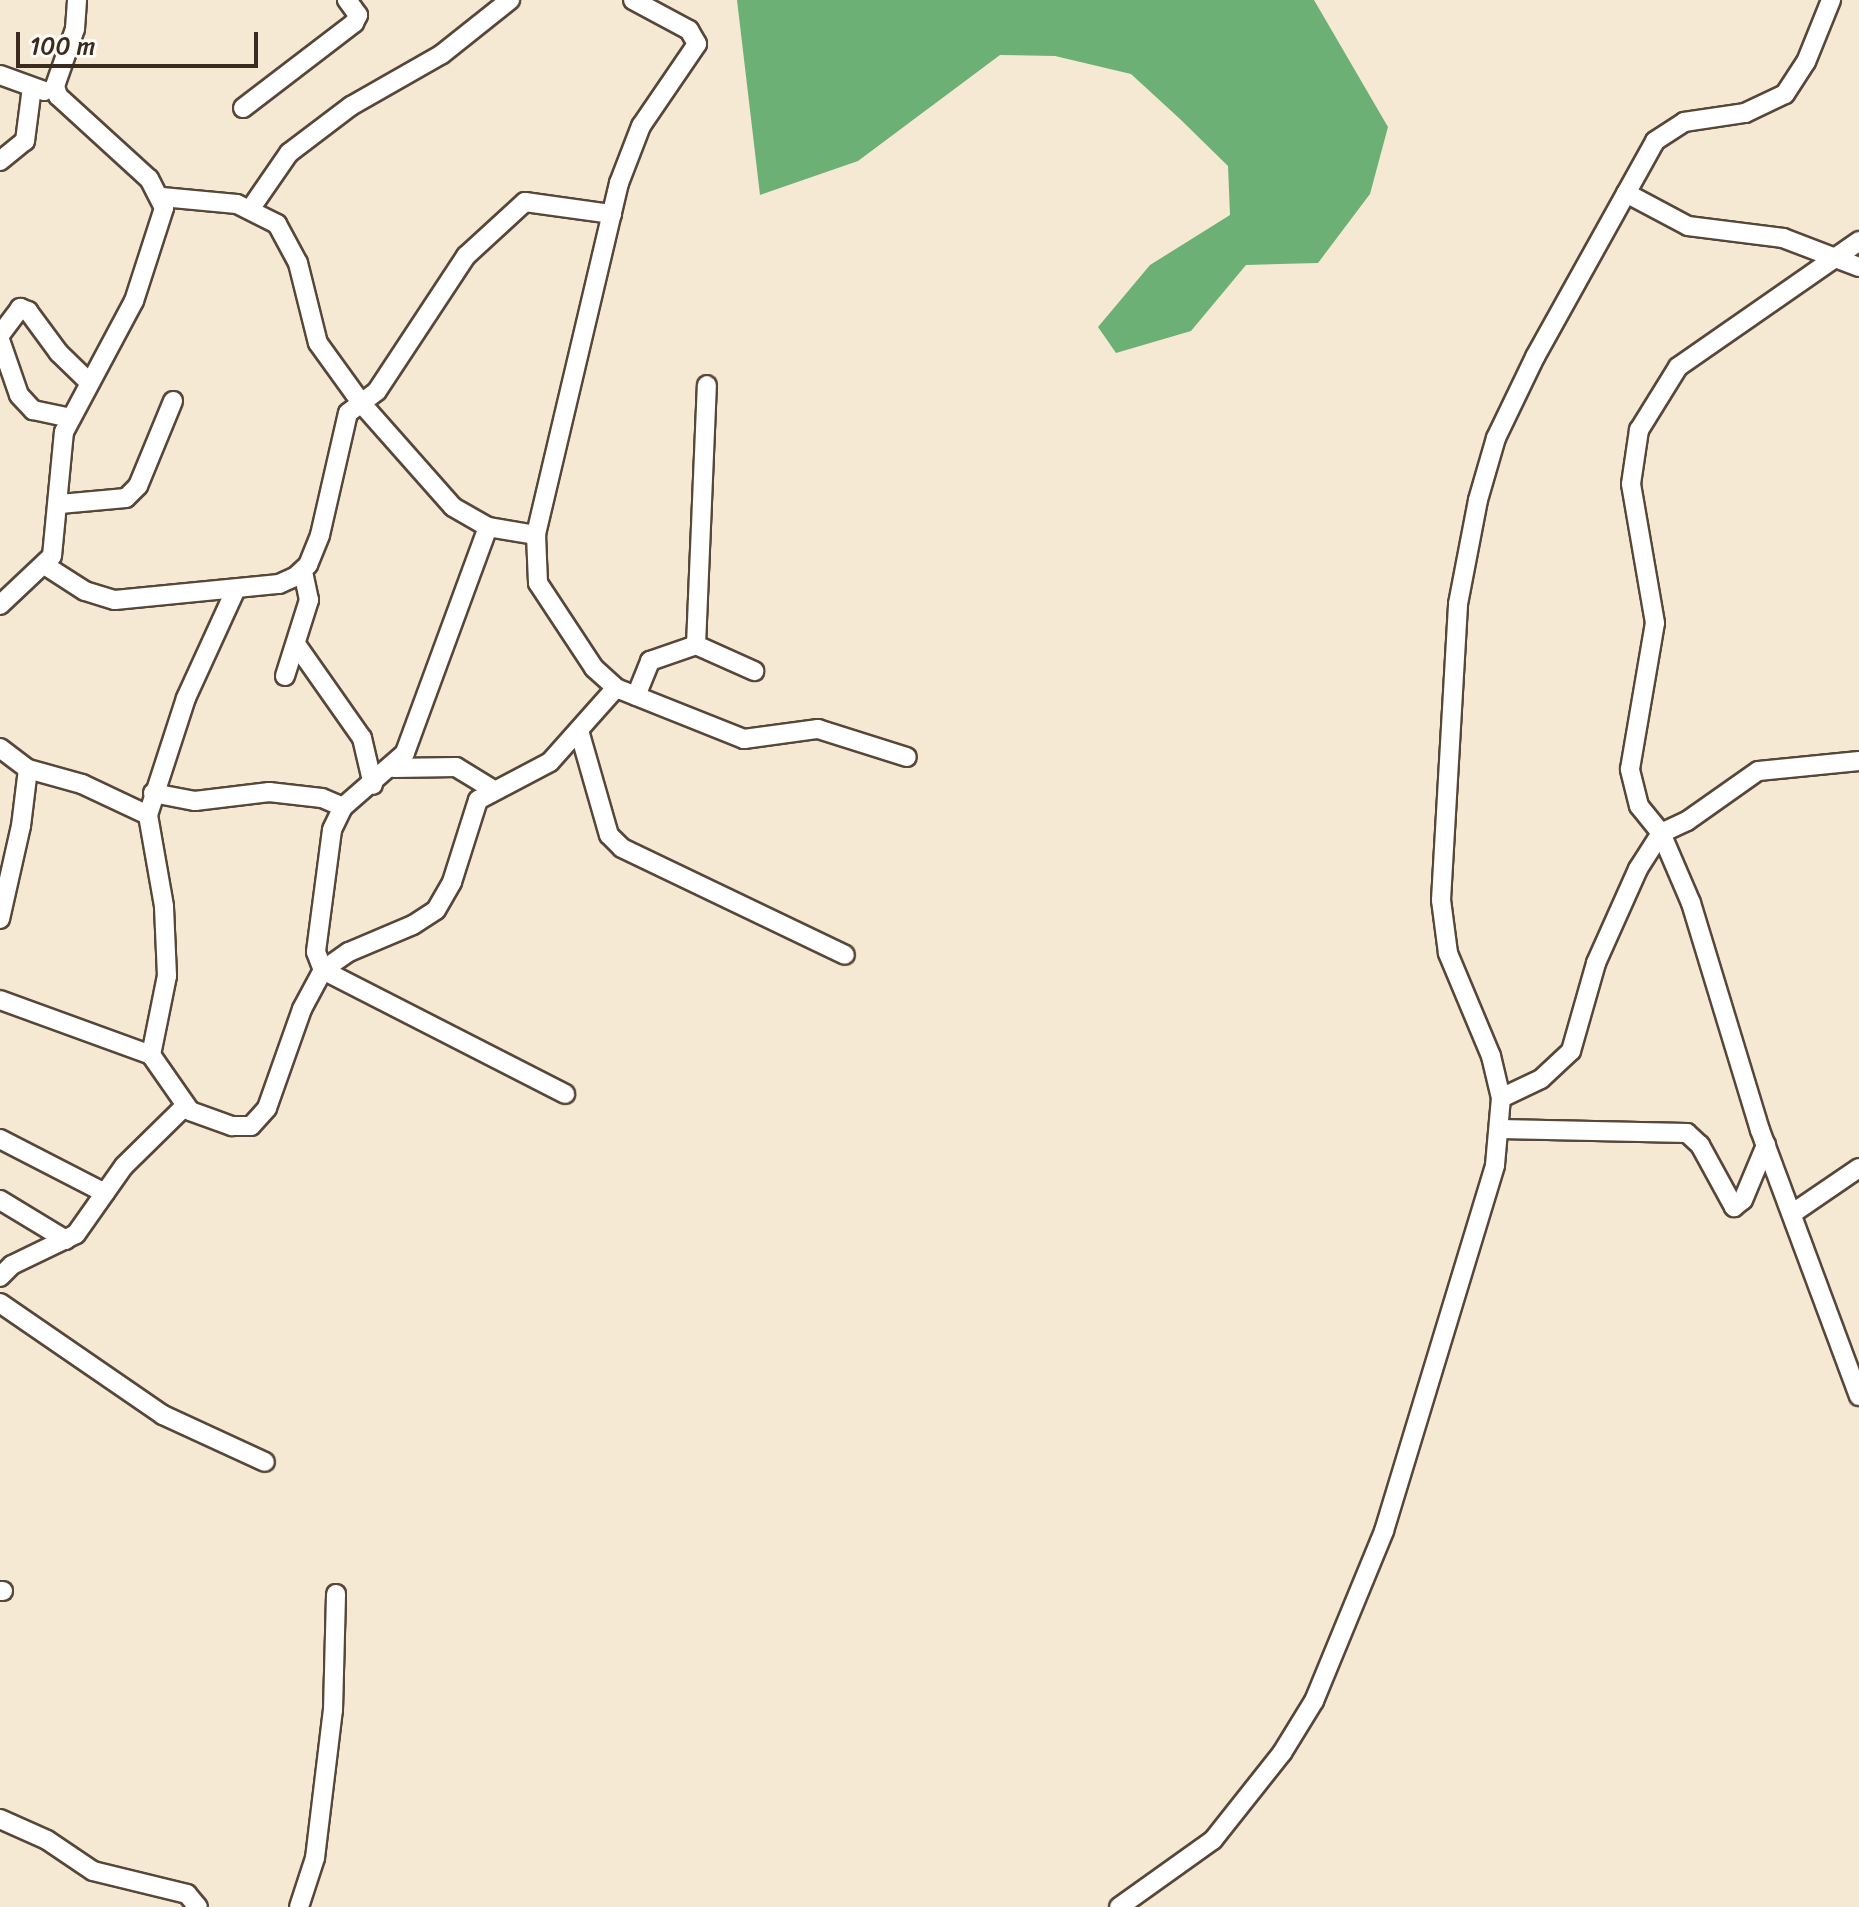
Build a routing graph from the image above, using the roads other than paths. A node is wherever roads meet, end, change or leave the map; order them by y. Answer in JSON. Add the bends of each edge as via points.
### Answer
{"nodes":[{"id":1,"x":77,"y":0,"type":"edge"},
{"id":2,"x":347,"y":0,"type":"edge"},
{"id":3,"x":510,"y":0,"type":"edge"},
{"id":4,"x":633,"y":0,"type":"edge"},
{"id":5,"x":1831,"y":0,"type":"edge"},
{"id":6,"x":0,"y":75,"type":"edge"},
{"id":7,"x":32,"y":87,"type":"junction"},
{"id":8,"x":58,"y":96,"type":"junction"},
{"id":9,"x":243,"y":108,"type":"dead end"},
{"id":10,"x":0,"y":161,"type":"edge"},
{"id":11,"x":1626,"y":193,"type":"junction"},
{"id":12,"x":162,"y":197,"type":"junction"},
{"id":13,"x":251,"y":208,"type":"junction"},
{"id":14,"x":612,"y":214,"type":"junction"},
{"id":15,"x":1859,"y":241,"type":"edge"},
{"id":16,"x":1834,"y":255,"type":"junction"},
{"id":17,"x":1859,"y":267,"type":"edge"},
{"id":18,"x":0,"y":338,"type":"edge"},
{"id":19,"x":90,"y":383,"type":"junction"},
{"id":20,"x":707,"y":385,"type":"dead end"},
{"id":21,"x":173,"y":401,"type":"dead end"},
{"id":22,"x":362,"y":404,"type":"junction"},
{"id":23,"x":70,"y":418,"type":"junction"},
{"id":24,"x":60,"y":504,"type":"junction"},
{"id":25,"x":488,"y":527,"type":"junction"},
{"id":26,"x":536,"y":535,"type":"junction"},
{"id":27,"x":46,"y":566,"type":"junction"},
{"id":28,"x":303,"y":571,"type":"junction"},
{"id":29,"x":236,"y":589,"type":"junction"},
{"id":30,"x":0,"y":605,"type":"edge"},
{"id":31,"x":696,"y":645,"type":"junction"},
{"id":32,"x":298,"y":647,"type":"junction"},
{"id":33,"x":754,"y":671,"type":"dead end"},
{"id":34,"x":285,"y":676,"type":"dead end"},
{"id":35,"x":616,"y":688,"type":"junction"},
{"id":36,"x":636,"y":696,"type":"junction"},
{"id":37,"x":580,"y":734,"type":"junction"},
{"id":38,"x":0,"y":748,"type":"edge"},
{"id":39,"x":907,"y":757,"type":"dead end"},
{"id":40,"x":1859,"y":761,"type":"edge"},
{"id":41,"x":394,"y":768,"type":"junction"},
{"id":42,"x":28,"y":769,"type":"junction"},
{"id":43,"x":373,"y":785,"type":"junction"},
{"id":44,"x":492,"y":789,"type":"junction"},
{"id":45,"x":153,"y":793,"type":"junction"},
{"id":46,"x":343,"y":807,"type":"junction"},
{"id":47,"x":148,"y":815,"type":"junction"},
{"id":48,"x":1661,"y":833,"type":"junction"},
{"id":49,"x":0,"y":919,"type":"edge"},
{"id":50,"x":845,"y":955,"type":"dead end"},
{"id":51,"x":323,"y":970,"type":"junction"},
{"id":52,"x":0,"y":1000,"type":"edge"},
{"id":53,"x":151,"y":1055,"type":"junction"},
{"id":54,"x":565,"y":1094,"type":"dead end"},
{"id":55,"x":1501,"y":1098,"type":"junction"},
{"id":56,"x":185,"y":1106,"type":"junction"},
{"id":57,"x":1500,"y":1129,"type":"junction"},
{"id":58,"x":0,"y":1139,"type":"edge"},
{"id":59,"x":1766,"y":1145,"type":"junction"},
{"id":60,"x":1859,"y":1168,"type":"edge"},
{"id":61,"x":105,"y":1193,"type":"junction"},
{"id":62,"x":0,"y":1200,"type":"edge"},
{"id":63,"x":1793,"y":1213,"type":"junction"},
{"id":64,"x":66,"y":1240,"type":"junction"},
{"id":65,"x":0,"y":1277,"type":"edge"},
{"id":66,"x":0,"y":1303,"type":"edge"},
{"id":67,"x":1859,"y":1396,"type":"edge"},
{"id":68,"x":265,"y":1462,"type":"dead end"},
{"id":69,"x":336,"y":1594,"type":"dead end"},
{"id":70,"x":0,"y":1819,"type":"edge"},
{"id":71,"x":198,"y":1907,"type":"edge"},
{"id":72,"x":299,"y":1907,"type":"edge"},
{"id":73,"x":1119,"y":1907,"type":"edge"}],
"edges":[{"from":1,"to":8,"type":"street","via":[[75,29],[55,86]]},
{"from":2,"to":9,"type":"street","via":[[358,15],[354,23]]},
{"from":3,"to":13,"type":"street","via":[[442,54],[351,106],[289,153]]},
{"from":4,"to":14,"type":"street","via":[[689,30],[697,44],[641,126]]},
{"from":5,"to":11,"type":"street","via":[[1806,62],[1785,94],[1745,113],[1674,126],[1655,141]]},
{"from":6,"to":7,"type":"street"},
{"from":7,"to":8,"type":"street"},
{"from":7,"to":10,"type":"street","via":[[25,141]]},
{"from":8,"to":12,"type":"street"},
{"from":11,"to":16,"type":"street","via":[[1688,226],[1783,238]]},
{"from":11,"to":55,"type":"street","via":[[1496,438],[1458,604],[1444,930],[1453,967],[1491,1056]]},
{"from":12,"to":13,"type":"street"},
{"from":12,"to":19,"type":"street","via":[[163,216],[134,301]]},
{"from":13,"to":22,"type":"street","via":[[277,224],[291,241],[318,343]]},
{"from":14,"to":22,"type":"street","via":[[530,201],[515,207],[447,279],[377,391]]},
{"from":14,"to":26,"type":"street"},
{"from":15,"to":16,"type":"street"},
{"from":16,"to":17,"type":"street"},
{"from":16,"to":48,"type":"street","via":[[1678,367],[1639,430],[1631,484],[1655,623],[1630,769],[1639,806]]},
{"from":18,"to":19,"type":"street","via":[[20,308],[28,311]]},
{"from":18,"to":23,"type":"street","via":[[19,395],[33,410]]},
{"from":19,"to":23,"type":"street"},
{"from":20,"to":31,"type":"street"},
{"from":21,"to":24,"type":"street","via":[[138,486],[126,498]]},
{"from":22,"to":25,"type":"street","via":[[453,507]]},
{"from":22,"to":28,"type":"street","via":[[348,413],[323,524]]},
{"from":23,"to":24,"type":"street","via":[[62,444]]},
{"from":24,"to":27,"type":"street","via":[[57,540]]},
{"from":25,"to":26,"type":"street"},
{"from":25,"to":41,"type":"street","via":[[405,753]]},
{"from":26,"to":35,"type":"street","via":[[538,583],[594,668]]},
{"from":27,"to":29,"type":"street","via":[[85,591],[115,600]]},
{"from":27,"to":30,"type":"street"},
{"from":28,"to":29,"type":"street","via":[[279,584]]},
{"from":28,"to":32,"type":"street","via":[[309,600]]},
{"from":29,"to":45,"type":"street","via":[[200,663]]},
{"from":31,"to":33,"type":"street"},
{"from":31,"to":36,"type":"street","via":[[650,661]]},
{"from":32,"to":34,"type":"street"},
{"from":32,"to":43,"type":"street","via":[[362,738]]},
{"from":35,"to":36,"type":"street"},
{"from":35,"to":37,"type":"street"},
{"from":36,"to":39,"type":"street","via":[[744,739],[818,729]]},
{"from":37,"to":44,"type":"street","via":[[550,762]]},
{"from":37,"to":50,"type":"street","via":[[609,835],[622,848]]},
{"from":38,"to":42,"type":"street"},
{"from":40,"to":48,"type":"street","via":[[1758,771]]},
{"from":41,"to":43,"type":"street"},
{"from":41,"to":44,"type":"street","via":[[456,767]]},
{"from":42,"to":47,"type":"street","via":[[82,784]]},
{"from":42,"to":49,"type":"street"},
{"from":43,"to":46,"type":"street"},
{"from":44,"to":51,"type":"street","via":[[475,805],[452,882],[436,910]]},
{"from":45,"to":46,"type":"street","via":[[195,801],[269,792],[322,798]]},
{"from":45,"to":47,"type":"street"},
{"from":46,"to":51,"type":"street","via":[[325,864],[316,952]]},
{"from":47,"to":53,"type":"street","via":[[164,906],[167,976]]},
{"from":48,"to":55,"type":"street","via":[[1638,869],[1596,963],[1571,1051],[1541,1079]]},
{"from":48,"to":59,"type":"street","via":[[1691,903]]},
{"from":51,"to":54,"type":"street"},
{"from":51,"to":56,"type":"street","via":[[257,1122],[232,1126]]},
{"from":52,"to":53,"type":"street"},
{"from":53,"to":56,"type":"street"},
{"from":55,"to":57,"type":"street"},
{"from":56,"to":61,"type":"street","via":[[124,1166]]},
{"from":57,"to":59,"type":"street","via":[[1687,1133],[1700,1145],[1734,1207],[1743,1200]]},
{"from":57,"to":73,"type":"street","via":[[1481,1217],[1384,1531],[1314,1701],[1274,1765],[1213,1840],[1174,1873]]},
{"from":58,"to":61,"type":"street"},
{"from":59,"to":63,"type":"street"},
{"from":60,"to":63,"type":"street"},
{"from":61,"to":64,"type":"street","via":[[87,1222]]},
{"from":62,"to":64,"type":"street"},
{"from":63,"to":67,"type":"street"},
{"from":64,"to":65,"type":"street","via":[[20,1261]]},
{"from":66,"to":68,"type":"street","via":[[163,1415]]},
{"from":69,"to":72,"type":"street","via":[[333,1710],[315,1858]]},
{"from":70,"to":71,"type":"street","via":[[47,1840],[102,1875],[187,1894]]}]}
